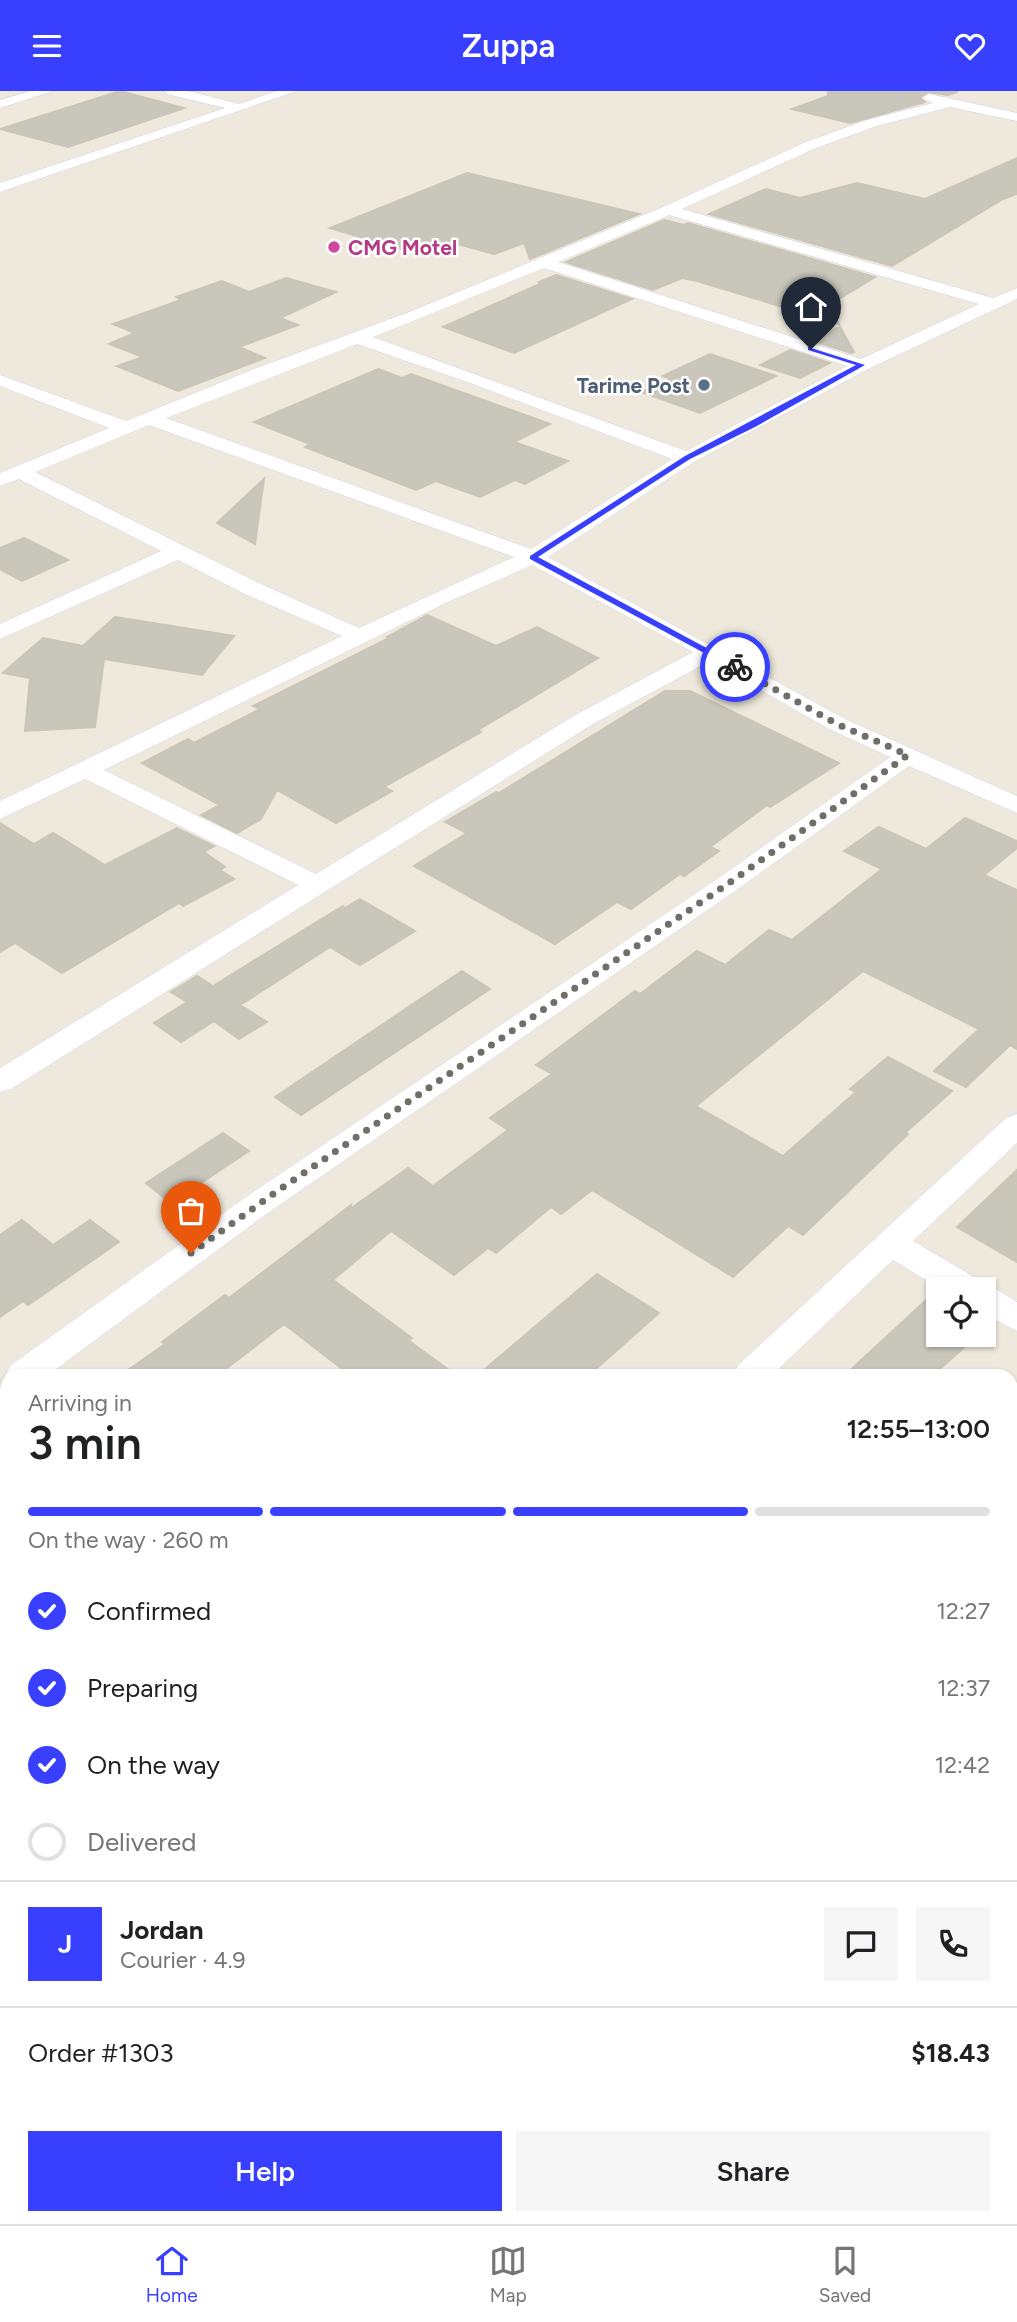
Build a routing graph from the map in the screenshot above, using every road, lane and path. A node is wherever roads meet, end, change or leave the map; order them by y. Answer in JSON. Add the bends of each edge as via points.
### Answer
{"nodes":[{"id":1,"x":46,"y":91,"type":"edge"},
{"id":2,"x":172,"y":91,"type":"edge"},
{"id":3,"x":290,"y":91,"type":"edge"},
{"id":4,"x":912,"y":91,"type":"edge"},
{"id":5,"x":947,"y":103,"type":"junction"},
{"id":6,"x":0,"y":104,"type":"edge"},
{"id":7,"x":240,"y":108,"type":"junction"},
{"id":8,"x":1017,"y":117,"type":"edge"},
{"id":9,"x":15,"y":167,"type":"dead end"},
{"id":10,"x":40,"y":174,"type":"junction"},
{"id":11,"x":0,"y":188,"type":"edge"},
{"id":12,"x":668,"y":210,"type":"junction"},
{"id":13,"x":541,"y":262,"type":"junction"},
{"id":14,"x":1017,"y":293,"type":"edge"},
{"id":15,"x":994,"y":303,"type":"junction"},
{"id":16,"x":354,"y":337,"type":"junction"},
{"id":17,"x":862,"y":365,"type":"junction"},
{"id":18,"x":0,"y":380,"type":"edge"},
{"id":19,"x":150,"y":419,"type":"junction"},
{"id":20,"x":126,"y":428,"type":"junction"},
{"id":21,"x":687,"y":458,"type":"junction"},
{"id":22,"x":10,"y":476,"type":"edge"},
{"id":23,"x":179,"y":551,"type":"junction"},
{"id":24,"x":533,"y":557,"type":"junction"},
{"id":25,"x":0,"y":632,"type":"edge"},
{"id":26,"x":360,"y":636,"type":"junction"},
{"id":27,"x":710,"y":652,"type":"junction"},
{"id":28,"x":908,"y":755,"type":"junction"},
{"id":29,"x":83,"y":769,"type":"junction"},
{"id":30,"x":1017,"y":805,"type":"edge"},
{"id":31,"x":0,"y":811,"type":"edge"},
{"id":32,"x":316,"y":884,"type":"junction"},
{"id":33,"x":0,"y":1081,"type":"edge"},
{"id":34,"x":1017,"y":1125,"type":"edge"},
{"id":35,"x":892,"y":1244,"type":"junction"},
{"id":36,"x":947,"y":1277,"type":"edge"},
{"id":37,"x":996,"y":1305,"type":"edge"},
{"id":38,"x":1017,"y":1318,"type":"edge"},
{"id":39,"x":31,"y":1369,"type":"edge"},
{"id":40,"x":757,"y":1369,"type":"edge"}],
"edges":[{"from":1,"to":6,"type":"street"},
{"from":2,"to":7,"type":"street"},
{"from":3,"to":7,"type":"street"},
{"from":4,"to":5,"type":"street"},
{"from":5,"to":8,"type":"street"},
{"from":5,"to":12,"type":"street","via":[[811,145]]},
{"from":7,"to":10,"type":"street"},
{"from":9,"to":10,"type":"street"},
{"from":10,"to":11,"type":"street"},
{"from":12,"to":13,"type":"street"},
{"from":12,"to":15,"type":"street"},
{"from":13,"to":16,"type":"street"},
{"from":13,"to":17,"type":"street"},
{"from":14,"to":15,"type":"street"},
{"from":15,"to":17,"type":"street"},
{"from":16,"to":19,"type":"street"},
{"from":16,"to":21,"type":"street"},
{"from":17,"to":21,"type":"street"},
{"from":18,"to":20,"type":"street"},
{"from":19,"to":20,"type":"street"},
{"from":19,"to":24,"type":"street"},
{"from":20,"to":22,"type":"street"},
{"from":21,"to":24,"type":"street"},
{"from":22,"to":23,"type":"street"},
{"from":23,"to":25,"type":"street"},
{"from":23,"to":26,"type":"street"},
{"from":24,"to":26,"type":"street"},
{"from":24,"to":27,"type":"street"},
{"from":26,"to":29,"type":"street"},
{"from":27,"to":28,"type":"street","via":[[837,724]]},
{"from":27,"to":32,"type":"street","via":[[585,719]]},
{"from":28,"to":30,"type":"street"},
{"from":28,"to":39,"type":"street","via":[[729,883],[254,1207]]},
{"from":29,"to":31,"type":"street"},
{"from":29,"to":32,"type":"street"},
{"from":32,"to":33,"type":"street"},
{"from":34,"to":35,"type":"street"},
{"from":35,"to":36,"type":"street"},
{"from":35,"to":40,"type":"street"},
{"from":37,"to":38,"type":"street"}]}
